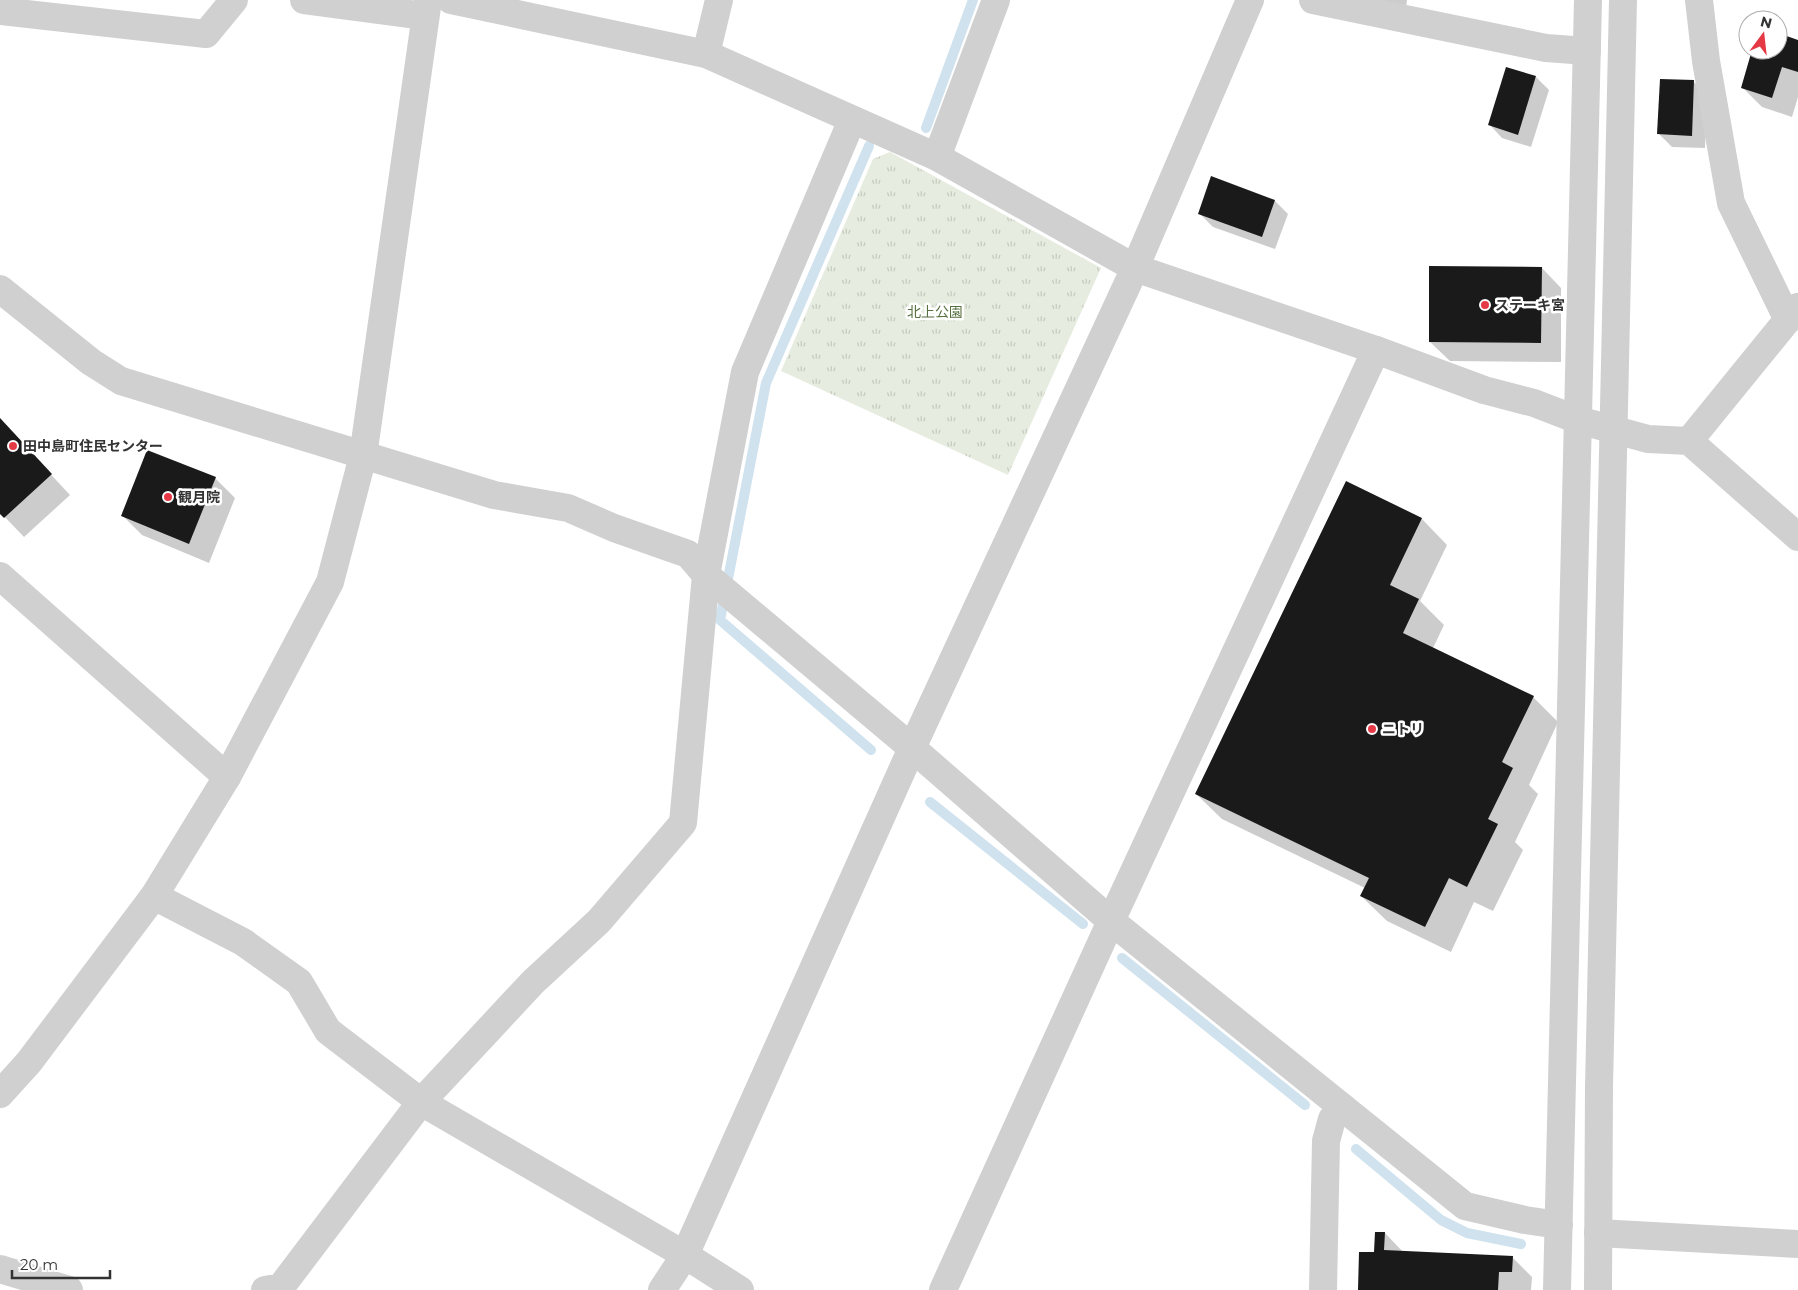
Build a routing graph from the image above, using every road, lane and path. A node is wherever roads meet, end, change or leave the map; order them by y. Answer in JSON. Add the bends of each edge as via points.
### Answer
{"nodes":[{"id":1,"x":234,"y":0,"type":"edge"},
{"id":2,"x":304,"y":0,"type":"edge"},
{"id":3,"x":451,"y":0,"type":"edge"},
{"id":4,"x":719,"y":0,"type":"edge"},
{"id":5,"x":996,"y":0,"type":"edge"},
{"id":6,"x":1250,"y":0,"type":"edge"},
{"id":7,"x":1314,"y":0,"type":"edge"},
{"id":8,"x":1588,"y":0,"type":"edge"},
{"id":9,"x":1623,"y":0,"type":"edge"},
{"id":10,"x":1699,"y":0,"type":"edge"},
{"id":11,"x":427,"y":8,"type":"edge"},
{"id":12,"x":0,"y":11,"type":"edge"},
{"id":13,"x":1586,"y":51,"type":"junction"},
{"id":14,"x":706,"y":54,"type":"junction"},
{"id":15,"x":852,"y":120,"type":"junction"},
{"id":16,"x":937,"y":157,"type":"junction"},
{"id":17,"x":1135,"y":268,"type":"junction"},
{"id":18,"x":0,"y":289,"type":"edge"},
{"id":19,"x":1793,"y":314,"type":"edge"},
{"id":20,"x":1376,"y":350,"type":"junction"},
{"id":21,"x":1578,"y":420,"type":"junction"},
{"id":22,"x":1615,"y":431,"type":"junction"},
{"id":23,"x":1689,"y":441,"type":"junction"},
{"id":24,"x":363,"y":456,"type":"junction"},
{"id":25,"x":1798,"y":537,"type":"edge"},
{"id":26,"x":706,"y":575,"type":"junction"},
{"id":27,"x":0,"y":576,"type":"edge"},
{"id":28,"x":912,"y":748,"type":"junction"},
{"id":29,"x":227,"y":777,"type":"junction"},
{"id":30,"x":154,"y":896,"type":"junction"},
{"id":31,"x":1111,"y":921,"type":"junction"},
{"id":32,"x":0,"y":1094,"type":"edge"},
{"id":33,"x":420,"y":1102,"type":"junction"},
{"id":34,"x":1342,"y":1107,"type":"junction"},
{"id":35,"x":1559,"y":1225,"type":"junction"},
{"id":36,"x":1598,"y":1233,"type":"junction"},
{"id":37,"x":1798,"y":1244,"type":"edge"},
{"id":38,"x":685,"y":1255,"type":"junction"},
{"id":39,"x":0,"y":1269,"type":"edge"},
{"id":40,"x":69,"y":1290,"type":"edge"},
{"id":41,"x":266,"y":1290,"type":"edge"},
{"id":42,"x":662,"y":1290,"type":"edge"},
{"id":43,"x":740,"y":1290,"type":"edge"},
{"id":44,"x":944,"y":1290,"type":"edge"},
{"id":45,"x":1323,"y":1290,"type":"edge"},
{"id":46,"x":1557,"y":1290,"type":"edge"},
{"id":47,"x":1598,"y":1290,"type":"edge"}],
"edges":[{"from":1,"to":12,"type":"street","via":[[206,34]]},
{"from":2,"to":11,"type":"street"},
{"from":3,"to":14,"type":"street"},
{"from":4,"to":14,"type":"street"},
{"from":5,"to":16,"type":"street"},
{"from":6,"to":17,"type":"street"},
{"from":7,"to":13,"type":"street","via":[[1546,48]]},
{"from":8,"to":13,"type":"street"},
{"from":9,"to":22,"type":"street"},
{"from":10,"to":19,"type":"street","via":[[1706,62],[1731,203]]},
{"from":11,"to":24,"type":"street"},
{"from":13,"to":21,"type":"street"},
{"from":14,"to":15,"type":"street"},
{"from":15,"to":16,"type":"street"},
{"from":15,"to":26,"type":"street","via":[[745,372]]},
{"from":16,"to":17,"type":"street"},
{"from":17,"to":20,"type":"street"},
{"from":17,"to":28,"type":"street"},
{"from":18,"to":24,"type":"street","via":[[91,362],[121,381]]},
{"from":19,"to":23,"type":"street"},
{"from":20,"to":21,"type":"street"},
{"from":20,"to":31,"type":"street"},
{"from":21,"to":22,"type":"street"},
{"from":21,"to":35,"type":"street"},
{"from":22,"to":23,"type":"street","via":[[1648,439]]},
{"from":22,"to":36,"type":"street"},
{"from":23,"to":25,"type":"street"},
{"from":24,"to":26,"type":"street","via":[[494,495],[568,508],[688,554]]},
{"from":24,"to":29,"type":"street","via":[[330,582]]},
{"from":26,"to":28,"type":"street"},
{"from":26,"to":33,"type":"street","via":[[683,824],[599,920],[532,982]]},
{"from":27,"to":29,"type":"street"},
{"from":28,"to":31,"type":"street"},
{"from":28,"to":38,"type":"street"},
{"from":29,"to":30,"type":"street"},
{"from":30,"to":32,"type":"street"},
{"from":30,"to":33,"type":"street","via":[[243,942],[299,982],[328,1031]]},
{"from":31,"to":34,"type":"street"},
{"from":31,"to":44,"type":"street"},
{"from":33,"to":38,"type":"street"},
{"from":33,"to":41,"type":"street","via":[[280,1287]]},
{"from":34,"to":35,"type":"street","via":[[1465,1206]]},
{"from":34,"to":45,"type":"street","via":[[1332,1119],[1326,1140]]},
{"from":35,"to":46,"type":"street"},
{"from":36,"to":37,"type":"street"},
{"from":36,"to":47,"type":"street"},
{"from":38,"to":42,"type":"street"},
{"from":38,"to":43,"type":"street"},
{"from":39,"to":40,"type":"street"}]}
